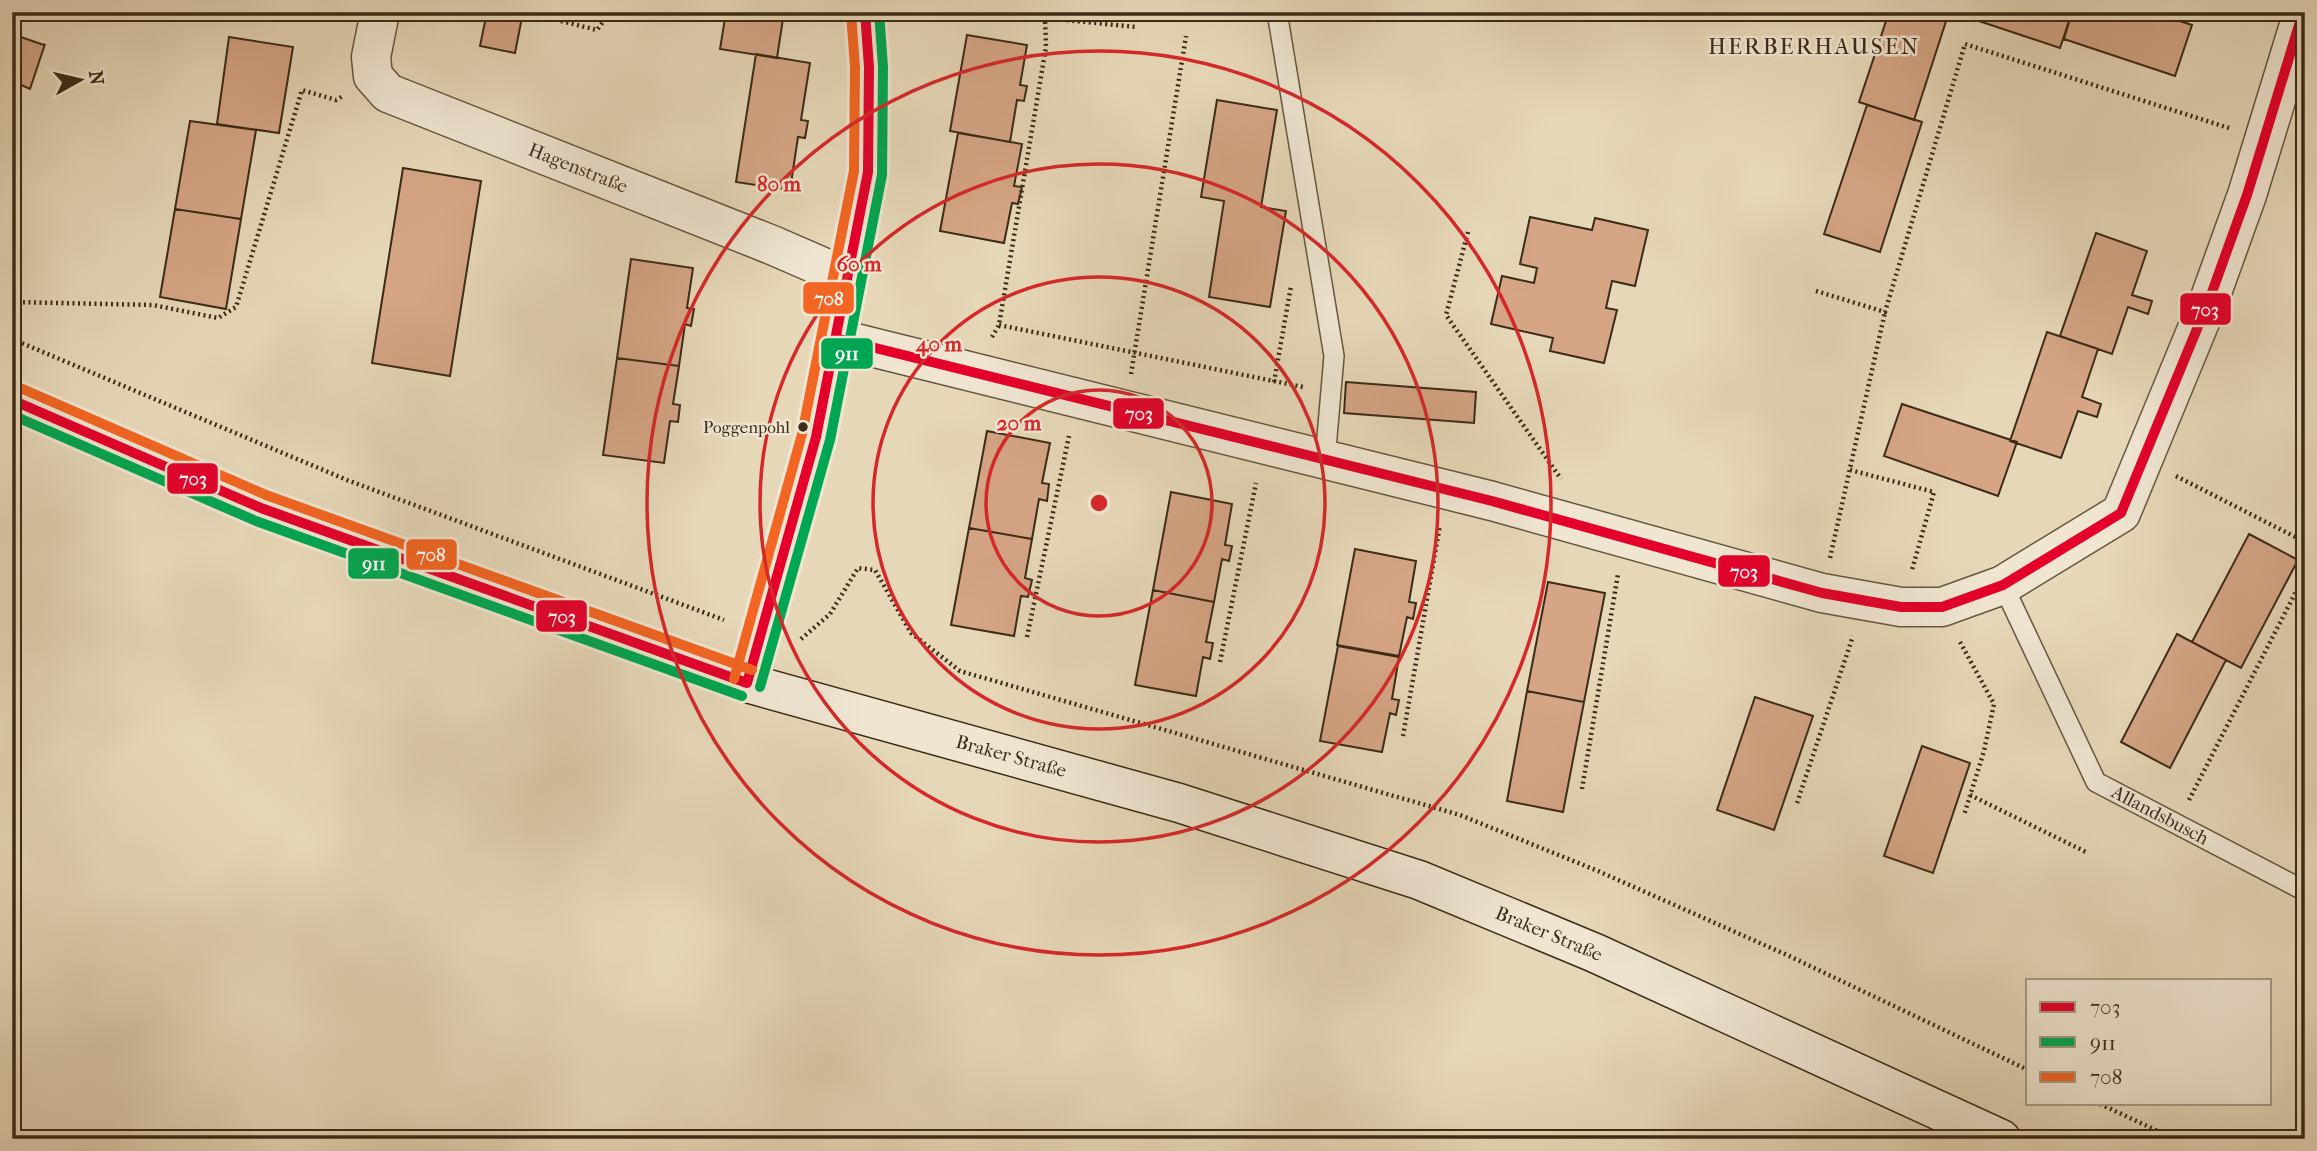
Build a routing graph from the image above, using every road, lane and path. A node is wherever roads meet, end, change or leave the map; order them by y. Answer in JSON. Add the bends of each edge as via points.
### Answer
{"nodes":[{"id":1,"x":380,"y":12,"type":"edge"},
{"id":2,"x":610,"y":12,"type":"edge"},
{"id":3,"x":864,"y":12,"type":"edge"},
{"id":4,"x":1042,"y":12,"type":"edge"},
{"id":5,"x":1277,"y":12,"type":"edge"},
{"id":6,"x":2303,"y":12,"type":"edge"},
{"id":7,"x":1045,"y":18,"type":"junction"},
{"id":8,"x":561,"y":21,"type":"dead end"},
{"id":9,"x":1136,"y":27,"type":"dead end"},
{"id":10,"x":1186,"y":36,"type":"dead end"},
{"id":11,"x":373,"y":76,"type":"junction"},
{"id":12,"x":2264,"y":139,"type":"junction"},
{"id":13,"x":1468,"y":232,"type":"dead end"},
{"id":14,"x":1317,"y":256,"type":"junction"},
{"id":15,"x":848,"y":278,"type":"junction"},
{"id":16,"x":1816,"y":291,"type":"dead end"},
{"id":17,"x":12,"y":302,"type":"edge"},
{"id":18,"x":1885,"y":312,"type":"junction"},
{"id":19,"x":999,"y":326,"type":"junction"},
{"id":20,"x":835,"y":338,"type":"junction"},
{"id":21,"x":12,"y":339,"type":"edge"},
{"id":22,"x":989,"y":342,"type":"dead end"},
{"id":23,"x":1135,"y":353,"type":"junction"},
{"id":24,"x":1274,"y":382,"type":"junction"},
{"id":25,"x":1310,"y":389,"type":"dead end"},
{"id":26,"x":1077,"y":398,"type":"junction"},
{"id":27,"x":12,"y":400,"type":"edge"},
{"id":28,"x":1125,"y":410,"type":"junction"},
{"id":29,"x":1264,"y":444,"type":"junction"},
{"id":30,"x":2144,"y":459,"type":"junction"},
{"id":31,"x":1325,"y":460,"type":"junction"},
{"id":32,"x":1850,"y":470,"type":"junction"},
{"id":33,"x":1446,"y":490,"type":"junction"},
{"id":34,"x":1570,"y":524,"type":"junction"},
{"id":35,"x":1624,"y":539,"type":"junction"},
{"id":36,"x":2305,"y":542,"type":"edge"},
{"id":37,"x":2305,"y":574,"type":"edge"},
{"id":38,"x":2003,"y":585,"type":"junction"},
{"id":39,"x":1822,"y":593,"type":"junction"},
{"id":40,"x":1864,"y":602,"type":"junction"},
{"id":41,"x":1902,"y":607,"type":"junction"},
{"id":42,"x":1942,"y":607,"type":"junction"},
{"id":43,"x":761,"y":634,"type":"junction"},
{"id":44,"x":1027,"y":637,"type":"dead end"},
{"id":45,"x":1220,"y":662,"type":"dead end"},
{"id":46,"x":747,"y":683,"type":"junction"},
{"id":47,"x":1404,"y":736,"type":"dead end"},
{"id":48,"x":1582,"y":789,"type":"dead end"},
{"id":49,"x":1970,"y":795,"type":"junction"},
{"id":50,"x":1797,"y":803,"type":"dead end"},
{"id":51,"x":1964,"y":815,"type":"dead end"},
{"id":52,"x":2176,"y":824,"type":"junction"},
{"id":53,"x":2088,"y":853,"type":"dead end"},
{"id":54,"x":2305,"y":891,"type":"edge"},
{"id":55,"x":2026,"y":1069,"type":"edge"},
{"id":56,"x":2105,"y":1106,"type":"edge"},
{"id":57,"x":2001,"y":1139,"type":"edge"},
{"id":58,"x":2175,"y":1139,"type":"edge"}],
"edges":[{"from":1,"to":11,"type":"street","via":[[371,57]]},
{"from":2,"to":8,"type":"path","via":[[597,30]]},
{"from":3,"to":15,"type":"street","via":[[869,67],[868,172]]},
{"from":4,"to":7,"type":"path"},
{"from":5,"to":14,"type":"lane"},
{"from":6,"to":12,"type":"street"},
{"from":7,"to":9,"type":"path"},
{"from":7,"to":19,"type":"path","via":[[1046,47]]},
{"from":10,"to":23,"type":"path"},
{"from":11,"to":15,"type":"street","name":"Hagenstraße","via":[[388,93]]},
{"from":11,"to":17,"type":"path","via":[[336,100],[302,90],[236,307],[218,318],[153,305]]},
{"from":12,"to":18,"type":"path","via":[[1965,44]]},
{"from":12,"to":30,"type":"street","via":[[2248,195]]},
{"from":13,"to":34,"type":"path","via":[[1446,315],[1575,499]]},
{"from":14,"to":24,"type":"path","via":[[1294,272]]},
{"from":14,"to":31,"type":"lane","via":[[1334,356]]},
{"from":15,"to":20,"type":"street"},
{"from":16,"to":18,"type":"path"},
{"from":18,"to":32,"type":"path"},
{"from":19,"to":22,"type":"path"},
{"from":19,"to":23,"type":"path"},
{"from":20,"to":26,"type":"street"},
{"from":20,"to":43,"type":"street","via":[[816,437]]},
{"from":21,"to":43,"type":"path","via":[[347,480]]},
{"from":23,"to":24,"type":"path"},
{"from":23,"to":28,"type":"path"},
{"from":24,"to":25,"type":"path"},
{"from":26,"to":28,"type":"street"},
{"from":26,"to":44,"type":"path"},
{"from":27,"to":46,"type":"street","name":"Braker Straße","via":[[261,508]]},
{"from":28,"to":29,"type":"street"},
{"from":29,"to":31,"type":"street"},
{"from":29,"to":45,"type":"path"},
{"from":30,"to":36,"type":"path"},
{"from":30,"to":38,"type":"street","via":[[2121,513]]},
{"from":31,"to":33,"type":"street"},
{"from":32,"to":39,"type":"path"},
{"from":32,"to":41,"type":"path","via":[[1934,492]]},
{"from":33,"to":34,"type":"street"},
{"from":33,"to":47,"type":"path"},
{"from":34,"to":35,"type":"street"},
{"from":35,"to":39,"type":"street"},
{"from":35,"to":48,"type":"path"},
{"from":37,"to":52,"type":"path"},
{"from":38,"to":42,"type":"street"},
{"from":38,"to":52,"type":"lane","name":"Allandsbusch","via":[[2096,782]]},
{"from":39,"to":40,"type":"street"},
{"from":40,"to":41,"type":"street"},
{"from":40,"to":50,"type":"path"},
{"from":41,"to":42,"type":"street"},
{"from":42,"to":49,"type":"path","via":[[1994,704]]},
{"from":43,"to":46,"type":"street"},
{"from":43,"to":55,"type":"path","via":[[796,643],[830,614],[858,568],[876,570],[911,633],[960,671],[1460,815],[1787,955]]},
{"from":46,"to":57,"type":"street","name":"Braker Straße","via":[[1179,803],[1419,880],[1583,948]]},
{"from":49,"to":51,"type":"path"},
{"from":49,"to":53,"type":"path"},
{"from":52,"to":54,"type":"lane","name":"Allandsbusch"},
{"from":56,"to":58,"type":"path"}]}
